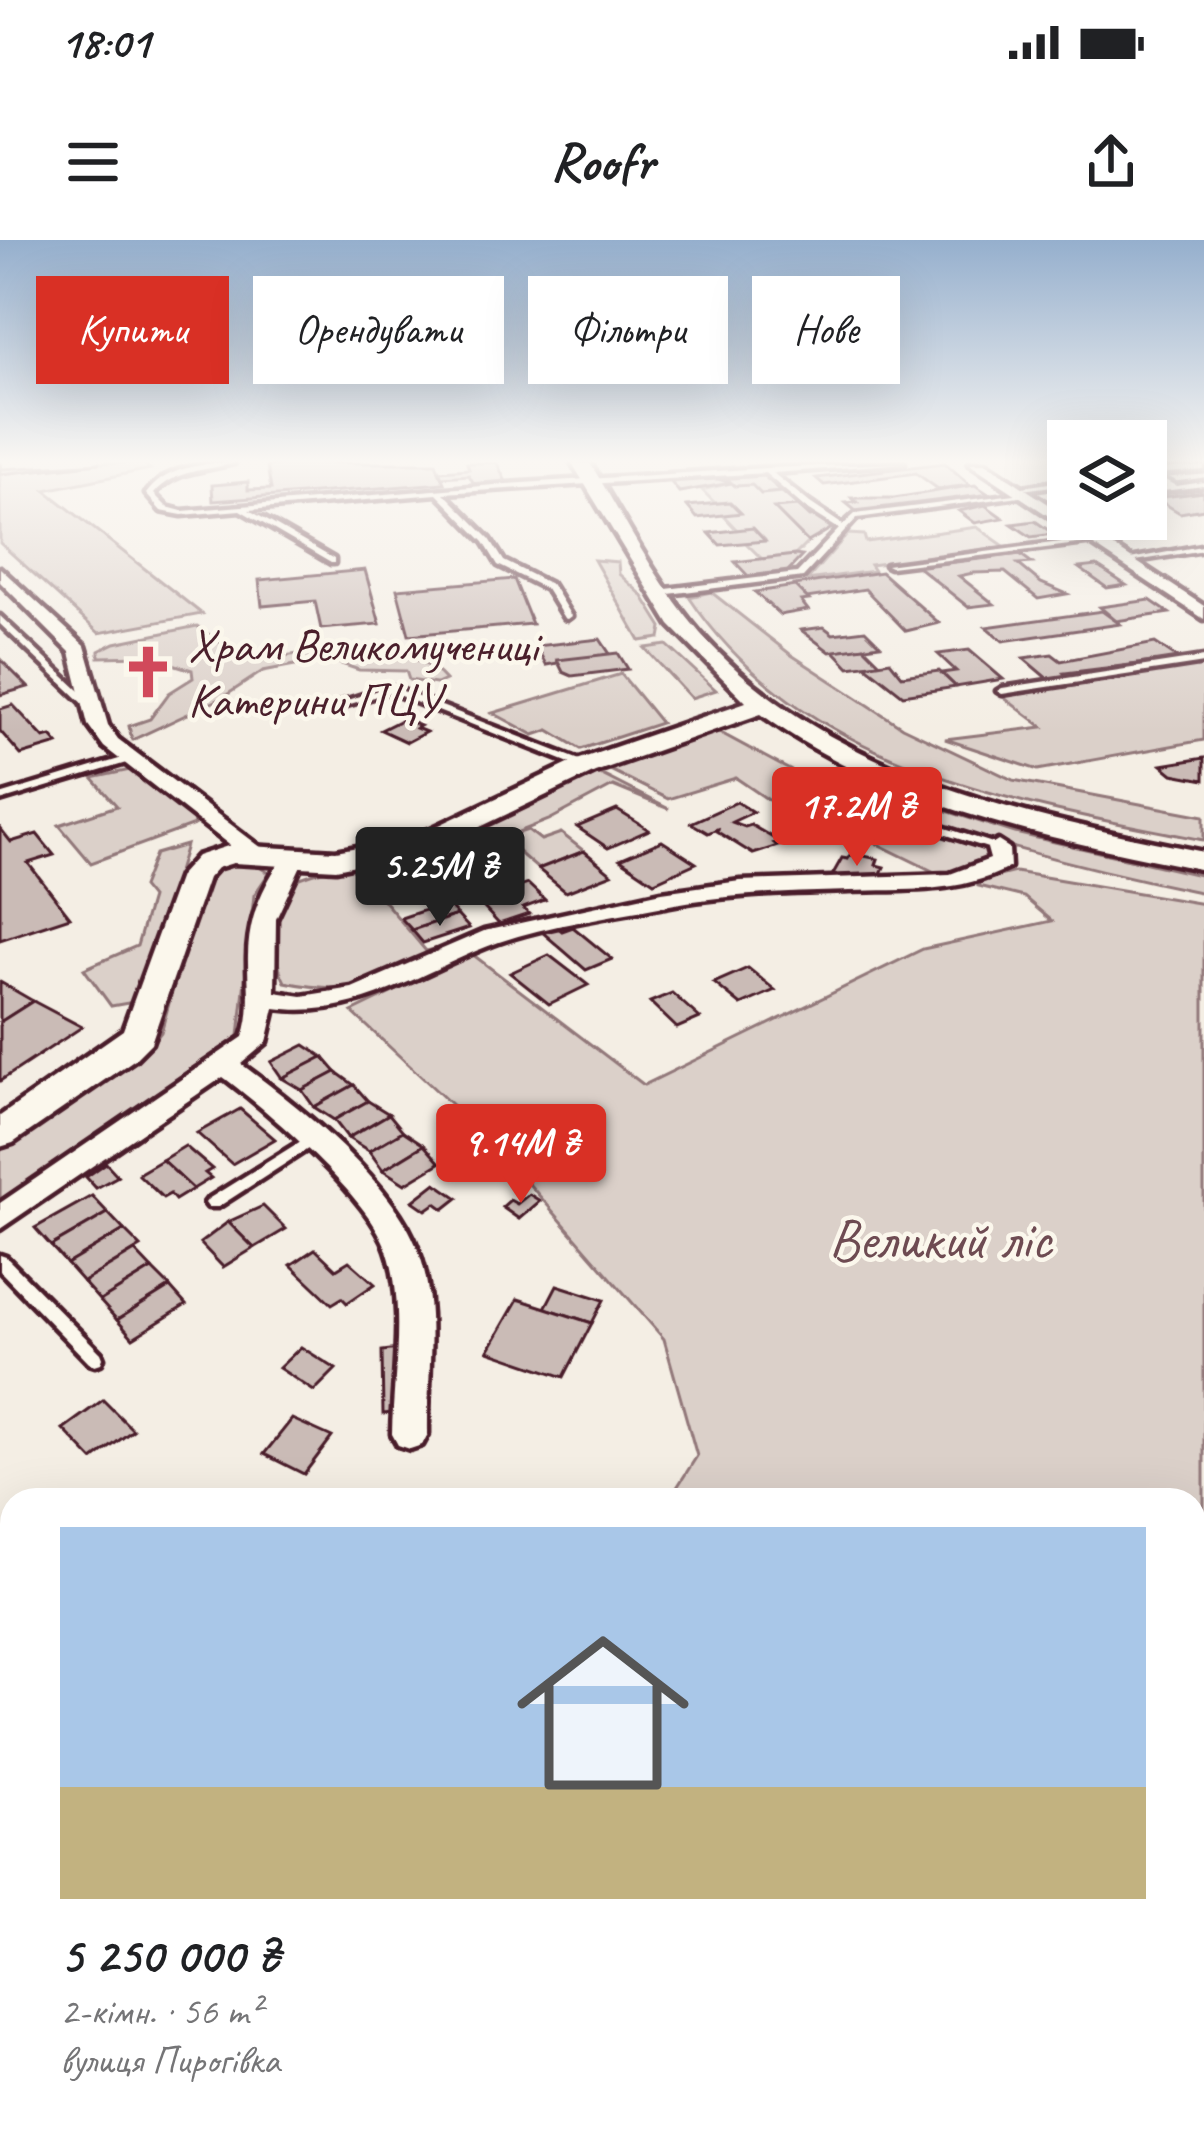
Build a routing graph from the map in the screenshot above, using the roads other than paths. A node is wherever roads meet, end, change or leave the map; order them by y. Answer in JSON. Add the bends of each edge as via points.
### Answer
{"nodes":[{"id":1,"x":316,"y":552,"type":"edge"},
{"id":2,"x":494,"y":552,"type":"edge"},
{"id":3,"x":638,"y":552,"type":"edge"},
{"id":4,"x":822,"y":552,"type":"edge"},
{"id":5,"x":993,"y":552,"type":"edge"},
{"id":6,"x":1109,"y":552,"type":"edge"},
{"id":7,"x":1176,"y":552,"type":"edge"},
{"id":8,"x":331,"y":561,"type":"dead end"},
{"id":9,"x":1123,"y":561,"type":"junction"},
{"id":10,"x":890,"y":565,"type":"dead end"},
{"id":11,"x":0,"y":573,"type":"edge"},
{"id":12,"x":661,"y":592,"type":"junction"},
{"id":13,"x":1204,"y":614,"type":"edge"},
{"id":14,"x":567,"y":616,"type":"dead end"},
{"id":15,"x":2,"y":623,"type":"edge"},
{"id":16,"x":1204,"y":660,"type":"edge"},
{"id":17,"x":1002,"y":691,"type":"dead end"},
{"id":18,"x":337,"y":705,"type":"dead end"},
{"id":19,"x":762,"y":705,"type":"junction"},
{"id":20,"x":92,"y":707,"type":"junction"},
{"id":21,"x":128,"y":759,"type":"junction"},
{"id":22,"x":586,"y":766,"type":"junction"},
{"id":23,"x":910,"y":783,"type":"junction"},
{"id":24,"x":0,"y":798,"type":"edge"},
{"id":25,"x":998,"y":848,"type":"joint"},
{"id":26,"x":254,"y":853,"type":"junction"},
{"id":27,"x":292,"y":861,"type":"junction"},
{"id":28,"x":1204,"y":861,"type":"edge"},
{"id":29,"x":265,"y":999,"type":"junction"},
{"id":30,"x":225,"y":1065,"type":"junction"},
{"id":31,"x":0,"y":1134,"type":"edge"},
{"id":32,"x":309,"y":1141,"type":"junction"},
{"id":33,"x":213,"y":1203,"type":"dead end"},
{"id":34,"x":0,"y":1218,"type":"edge"},
{"id":35,"x":0,"y":1261,"type":"edge"},
{"id":36,"x":95,"y":1358,"type":"dead end"},
{"id":37,"x":410,"y":1434,"type":"dead end"}],
"edges":[{"from":1,"to":8,"type":"lane"},
{"from":2,"to":14,"type":"lane","via":[[549,586]]},
{"from":3,"to":12,"type":"main road"},
{"from":4,"to":12,"type":"lane","via":[[800,575]]},
{"from":5,"to":10,"type":"lane"},
{"from":6,"to":9,"type":"street"},
{"from":7,"to":9,"type":"lane"},
{"from":9,"to":13,"type":"street"},
{"from":11,"to":20,"type":"street","via":[[79,650]]},
{"from":12,"to":19,"type":"main road","via":[[691,637]]},
{"from":15,"to":20,"type":"lane"},
{"from":16,"to":17,"type":"lane"},
{"from":18,"to":22,"type":"lane","via":[[390,688]]},
{"from":19,"to":22,"type":"main road"},
{"from":19,"to":23,"type":"main road"},
{"from":20,"to":21,"type":"street"},
{"from":21,"to":24,"type":"lane"},
{"from":21,"to":26,"type":"street"},
{"from":22,"to":27,"type":"main road","via":[[424,843],[361,858]]},
{"from":23,"to":25,"type":"lane","via":[[874,809]]},
{"from":23,"to":28,"type":"main road"},
{"from":25,"to":29,"type":"street","via":[[1002,862],[966,878],[662,899],[493,937],[358,995],[302,1004]]},
{"from":26,"to":27,"type":"main road"},
{"from":26,"to":31,"type":"main road","via":[[219,857],[194,876],[139,1035]]},
{"from":27,"to":29,"type":"street","via":[[267,902]]},
{"from":29,"to":30,"type":"street","via":[[254,1042]]},
{"from":30,"to":32,"type":"street"},
{"from":30,"to":34,"type":"street"},
{"from":32,"to":33,"type":"lane"},
{"from":32,"to":37,"type":"street","via":[[397,1234]]},
{"from":35,"to":36,"type":"lane"}]}
